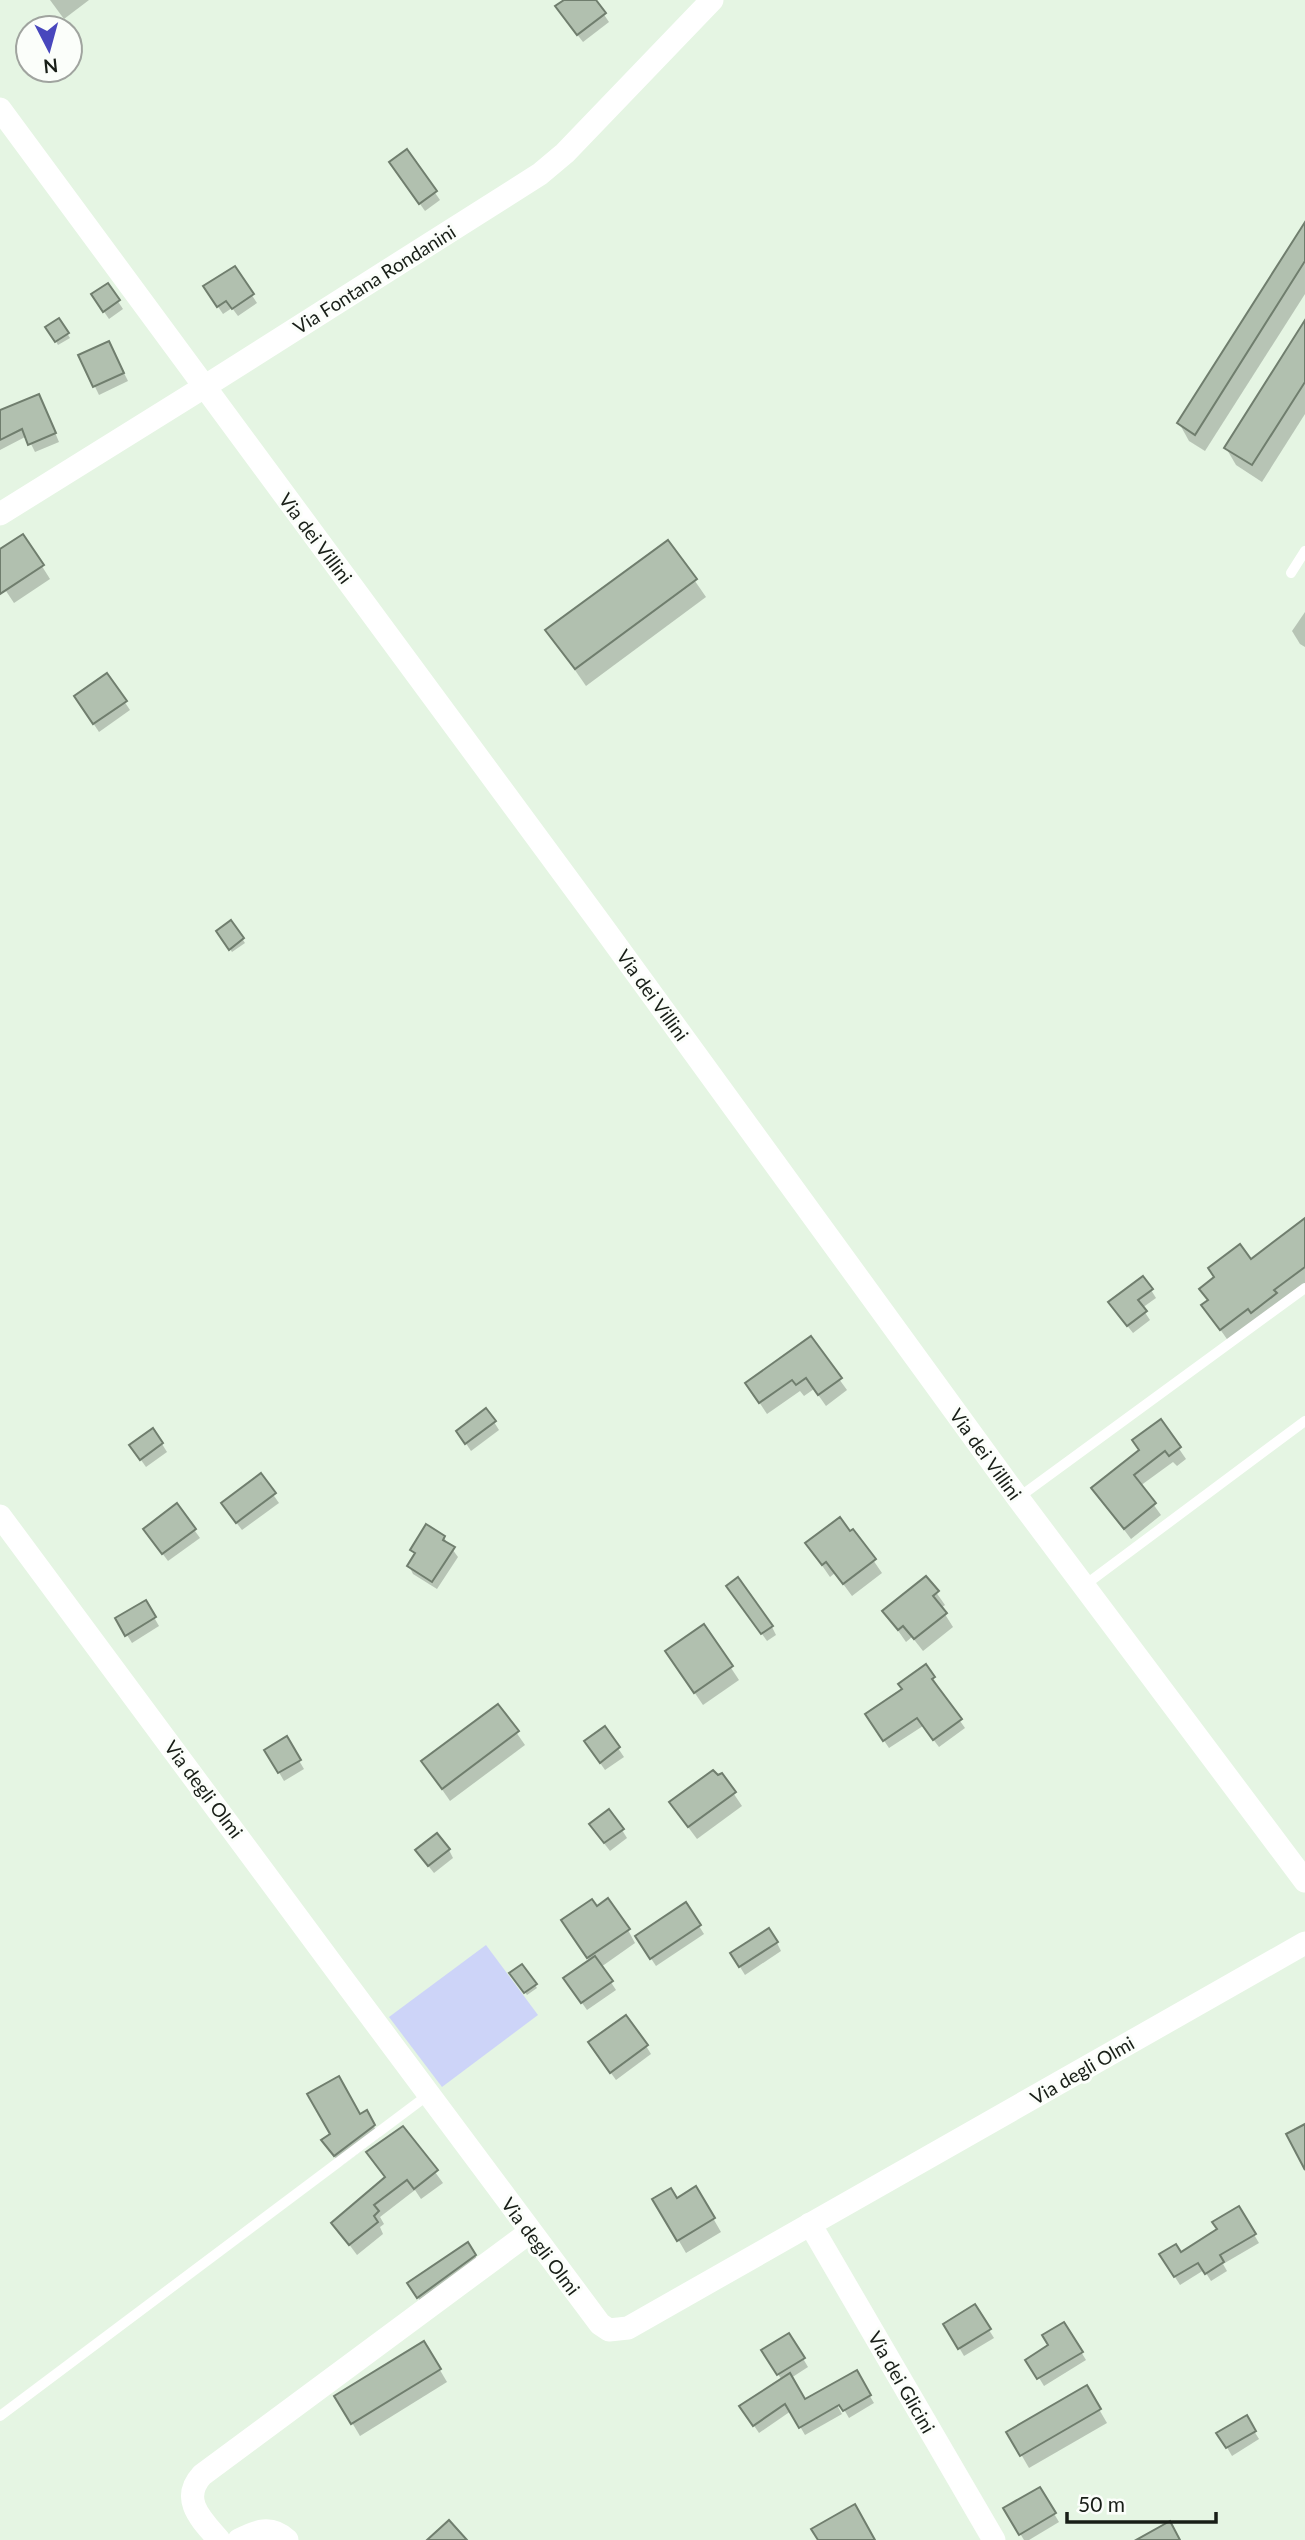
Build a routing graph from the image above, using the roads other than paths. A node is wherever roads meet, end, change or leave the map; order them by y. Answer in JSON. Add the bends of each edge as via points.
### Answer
{"nodes":[{"id":1,"x":712,"y":0,"type":"edge"},
{"id":2,"x":0,"y":109,"type":"edge"},
{"id":3,"x":204,"y":387,"type":"junction"},
{"id":4,"x":0,"y":514,"type":"edge"},
{"id":5,"x":1305,"y":551,"type":"edge"},
{"id":6,"x":1291,"y":573,"type":"dead end"},
{"id":7,"x":1305,"y":1289,"type":"edge"},
{"id":8,"x":1305,"y":1420,"type":"edge"},
{"id":9,"x":1018,"y":1498,"type":"junction"},
{"id":10,"x":0,"y":1516,"type":"edge"},
{"id":11,"x":1085,"y":1585,"type":"junction"},
{"id":12,"x":1305,"y":1881,"type":"edge"},
{"id":13,"x":1305,"y":1943,"type":"edge"},
{"id":14,"x":428,"y":2095,"type":"junction"},
{"id":15,"x":810,"y":2224,"type":"junction"},
{"id":16,"x":530,"y":2232,"type":"junction"},
{"id":17,"x":0,"y":2416,"type":"edge"},
{"id":18,"x":219,"y":2540,"type":"edge"},
{"id":19,"x":239,"y":2540,"type":"edge"},
{"id":20,"x":287,"y":2540,"type":"edge"},
{"id":21,"x":993,"y":2540,"type":"edge"}],
"edges":[{"from":1,"to":3,"type":"street","name":"Via Fontana Rondanini","via":[[555,163]]},
{"from":2,"to":3,"type":"street","name":"Via dei Villini"},
{"from":3,"to":4,"type":"street","name":"Via Fontana Rondanini"},
{"from":3,"to":9,"type":"street","name":"Via dei Villini"},
{"from":5,"to":6,"type":"lane"},
{"from":7,"to":9,"type":"lane"},
{"from":8,"to":11,"type":"lane"},
{"from":9,"to":11,"type":"street","name":"Via dei Villini"},
{"from":10,"to":14,"type":"street","name":"Via degli Olmi"},
{"from":11,"to":12,"type":"street","name":"Via dei Villini"},
{"from":13,"to":15,"type":"street","name":"Via degli Olmi"},
{"from":14,"to":16,"type":"street","name":"Via degli Olmi"},
{"from":14,"to":17,"type":"lane"},
{"from":15,"to":16,"type":"street","name":"Via degli Olmi","via":[[619,2330],[602,2326]]},
{"from":15,"to":21,"type":"street","name":"Via dei Glicini"},
{"from":16,"to":18,"type":"street","via":[[202,2476],[194,2486],[192,2503]]},
{"from":19,"to":20,"type":"street","via":[[270,2530]]}]}
